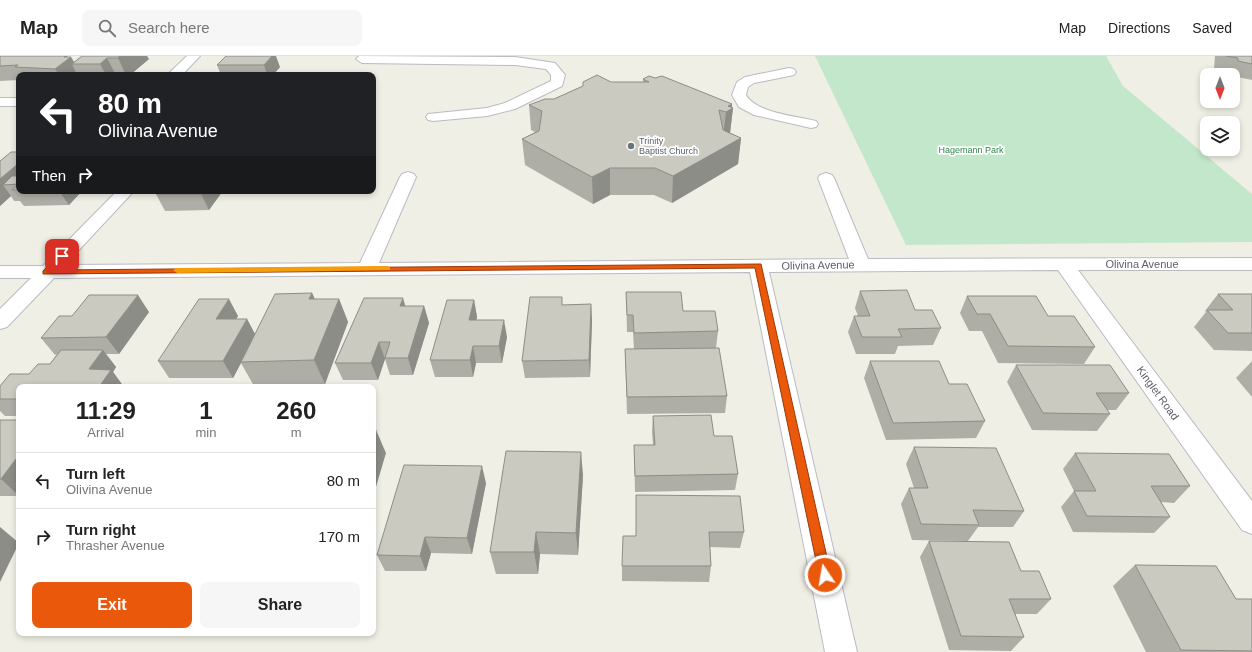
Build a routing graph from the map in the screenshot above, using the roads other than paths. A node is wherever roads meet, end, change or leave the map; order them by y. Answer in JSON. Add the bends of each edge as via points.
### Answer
{"nodes":[{"id":1,"x":194,"y":56,"type":"edge"},
{"id":2,"x":362,"y":59,"type":"dead end"},
{"id":3,"x":177,"y":72,"type":"edge"},
{"id":4,"x":789,"y":72,"type":"dead end"},
{"id":5,"x":0,"y":102,"type":"edge"},
{"id":6,"x":16,"y":102,"type":"edge"},
{"id":7,"x":433,"y":117,"type":"dead end"},
{"id":8,"x":811,"y":124,"type":"dead end"},
{"id":9,"x":408,"y":177,"type":"dead end"},
{"id":10,"x":826,"y":178,"type":"dead end"},
{"id":11,"x":123,"y":194,"type":"edge"},
{"id":12,"x":1064,"y":264,"type":"junction"},
{"id":13,"x":1252,"y":264,"type":"edge"},
{"id":14,"x":861,"y":265,"type":"junction"},
{"id":15,"x":758,"y":266,"type":"junction"},
{"id":16,"x":367,"y":269,"type":"junction"},
{"id":17,"x":0,"y":272,"type":"edge"},
{"id":18,"x":46,"y":273,"type":"junction"},
{"id":19,"x":0,"y":322,"type":"edge"},
{"id":20,"x":1252,"y":522,"type":"edge"},
{"id":21,"x":841,"y":652,"type":"edge"}],
"edges":[{"from":1,"to":3,"type":"street"},
{"from":2,"to":7,"type":"street","via":[[507,57],[549,66],[558,75],[557,83],[510,106],[488,112]]},
{"from":4,"to":8,"type":"street","via":[[750,80],[742,85],[739,95],[744,104],[759,112]]},
{"from":5,"to":6,"type":"street"},
{"from":9,"to":16,"type":"street"},
{"from":10,"to":14,"type":"street"},
{"from":11,"to":18,"type":"street"},
{"from":12,"to":13,"type":"street","name":"Olivina Avenue"},
{"from":12,"to":14,"type":"street","name":"Olivina Avenue"},
{"from":12,"to":20,"type":"street","name":"Kinglet Road"},
{"from":14,"to":15,"type":"street","name":"Olivina Avenue"},
{"from":15,"to":16,"type":"street","name":"Olivina Avenue"},
{"from":15,"to":21,"type":"street"},
{"from":16,"to":18,"type":"street","name":"Olivina Avenue"},
{"from":17,"to":18,"type":"street","name":"Olivina Avenue"},
{"from":18,"to":19,"type":"street"}]}
